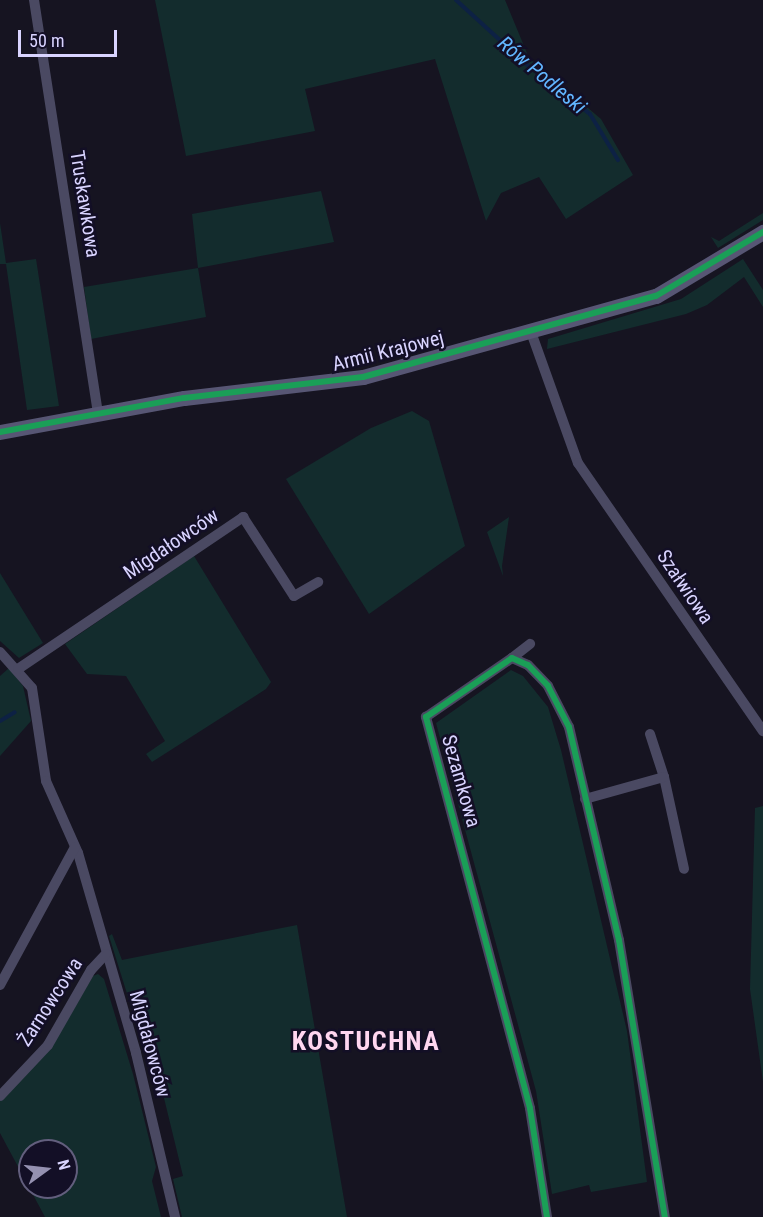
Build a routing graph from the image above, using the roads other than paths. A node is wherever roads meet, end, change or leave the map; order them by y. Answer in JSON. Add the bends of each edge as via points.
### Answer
{"nodes":[{"id":1,"x":34,"y":0,"type":"edge"},
{"id":2,"x":763,"y":232,"type":"edge"},
{"id":3,"x":531,"y":332,"type":"junction"},
{"id":4,"x":98,"y":414,"type":"junction"},
{"id":5,"x":0,"y":432,"type":"edge"},
{"id":6,"x":318,"y":582,"type":"dead end"},
{"id":7,"x":530,"y":644,"type":"dead end"},
{"id":8,"x":0,"y":652,"type":"edge"},
{"id":9,"x":513,"y":658,"type":"junction"},
{"id":10,"x":18,"y":669,"type":"junction"},
{"id":11,"x":763,"y":731,"type":"edge"},
{"id":12,"x":650,"y":734,"type":"dead end"},
{"id":13,"x":664,"y":777,"type":"junction"},
{"id":14,"x":585,"y":799,"type":"junction"},
{"id":15,"x":75,"y":847,"type":"junction"},
{"id":16,"x":684,"y":869,"type":"dead end"},
{"id":17,"x":106,"y":954,"type":"junction"},
{"id":18,"x":0,"y":985,"type":"edge"},
{"id":19,"x":0,"y":1096,"type":"edge"},
{"id":20,"x":175,"y":1217,"type":"edge"},
{"id":21,"x":547,"y":1217,"type":"edge"},
{"id":22,"x":665,"y":1217,"type":"edge"}],
"edges":[{"from":1,"to":4,"type":"street","name":"Truskawkowa"},
{"from":2,"to":3,"type":"street","name":"Armii Krajowej","via":[[656,296]]},
{"from":3,"to":4,"type":"street","name":"Armii Krajowej","via":[[363,377],[184,398]]},
{"from":3,"to":11,"type":"street","name":"Szałwiowa","via":[[578,463]]},
{"from":4,"to":5,"type":"street","name":"Armii Krajowej"},
{"from":6,"to":10,"type":"street","name":"Migdałowców","via":[[294,596],[243,517]]},
{"from":7,"to":9,"type":"street","name":"Sezamkowa"},
{"from":8,"to":10,"type":"street","name":"Migdałowców"},
{"from":9,"to":14,"type":"street","via":[[528,665],[559,703]]},
{"from":9,"to":21,"type":"street","name":"Sezamkowa","via":[[426,717],[530,1108]]},
{"from":10,"to":15,"type":"street","name":"Migdałowców","via":[[32,688],[48,790]]},
{"from":12,"to":13,"type":"street"},
{"from":13,"to":14,"type":"street"},
{"from":13,"to":16,"type":"street"},
{"from":14,"to":22,"type":"street","via":[[619,940]]},
{"from":15,"to":17,"type":"street","name":"Migdałowców"},
{"from":15,"to":18,"type":"street"},
{"from":17,"to":19,"type":"street","name":"Żarnowcowa","via":[[91,970],[48,1045]]},
{"from":17,"to":20,"type":"street","name":"Migdałowców","via":[[136,1053]]}]}
